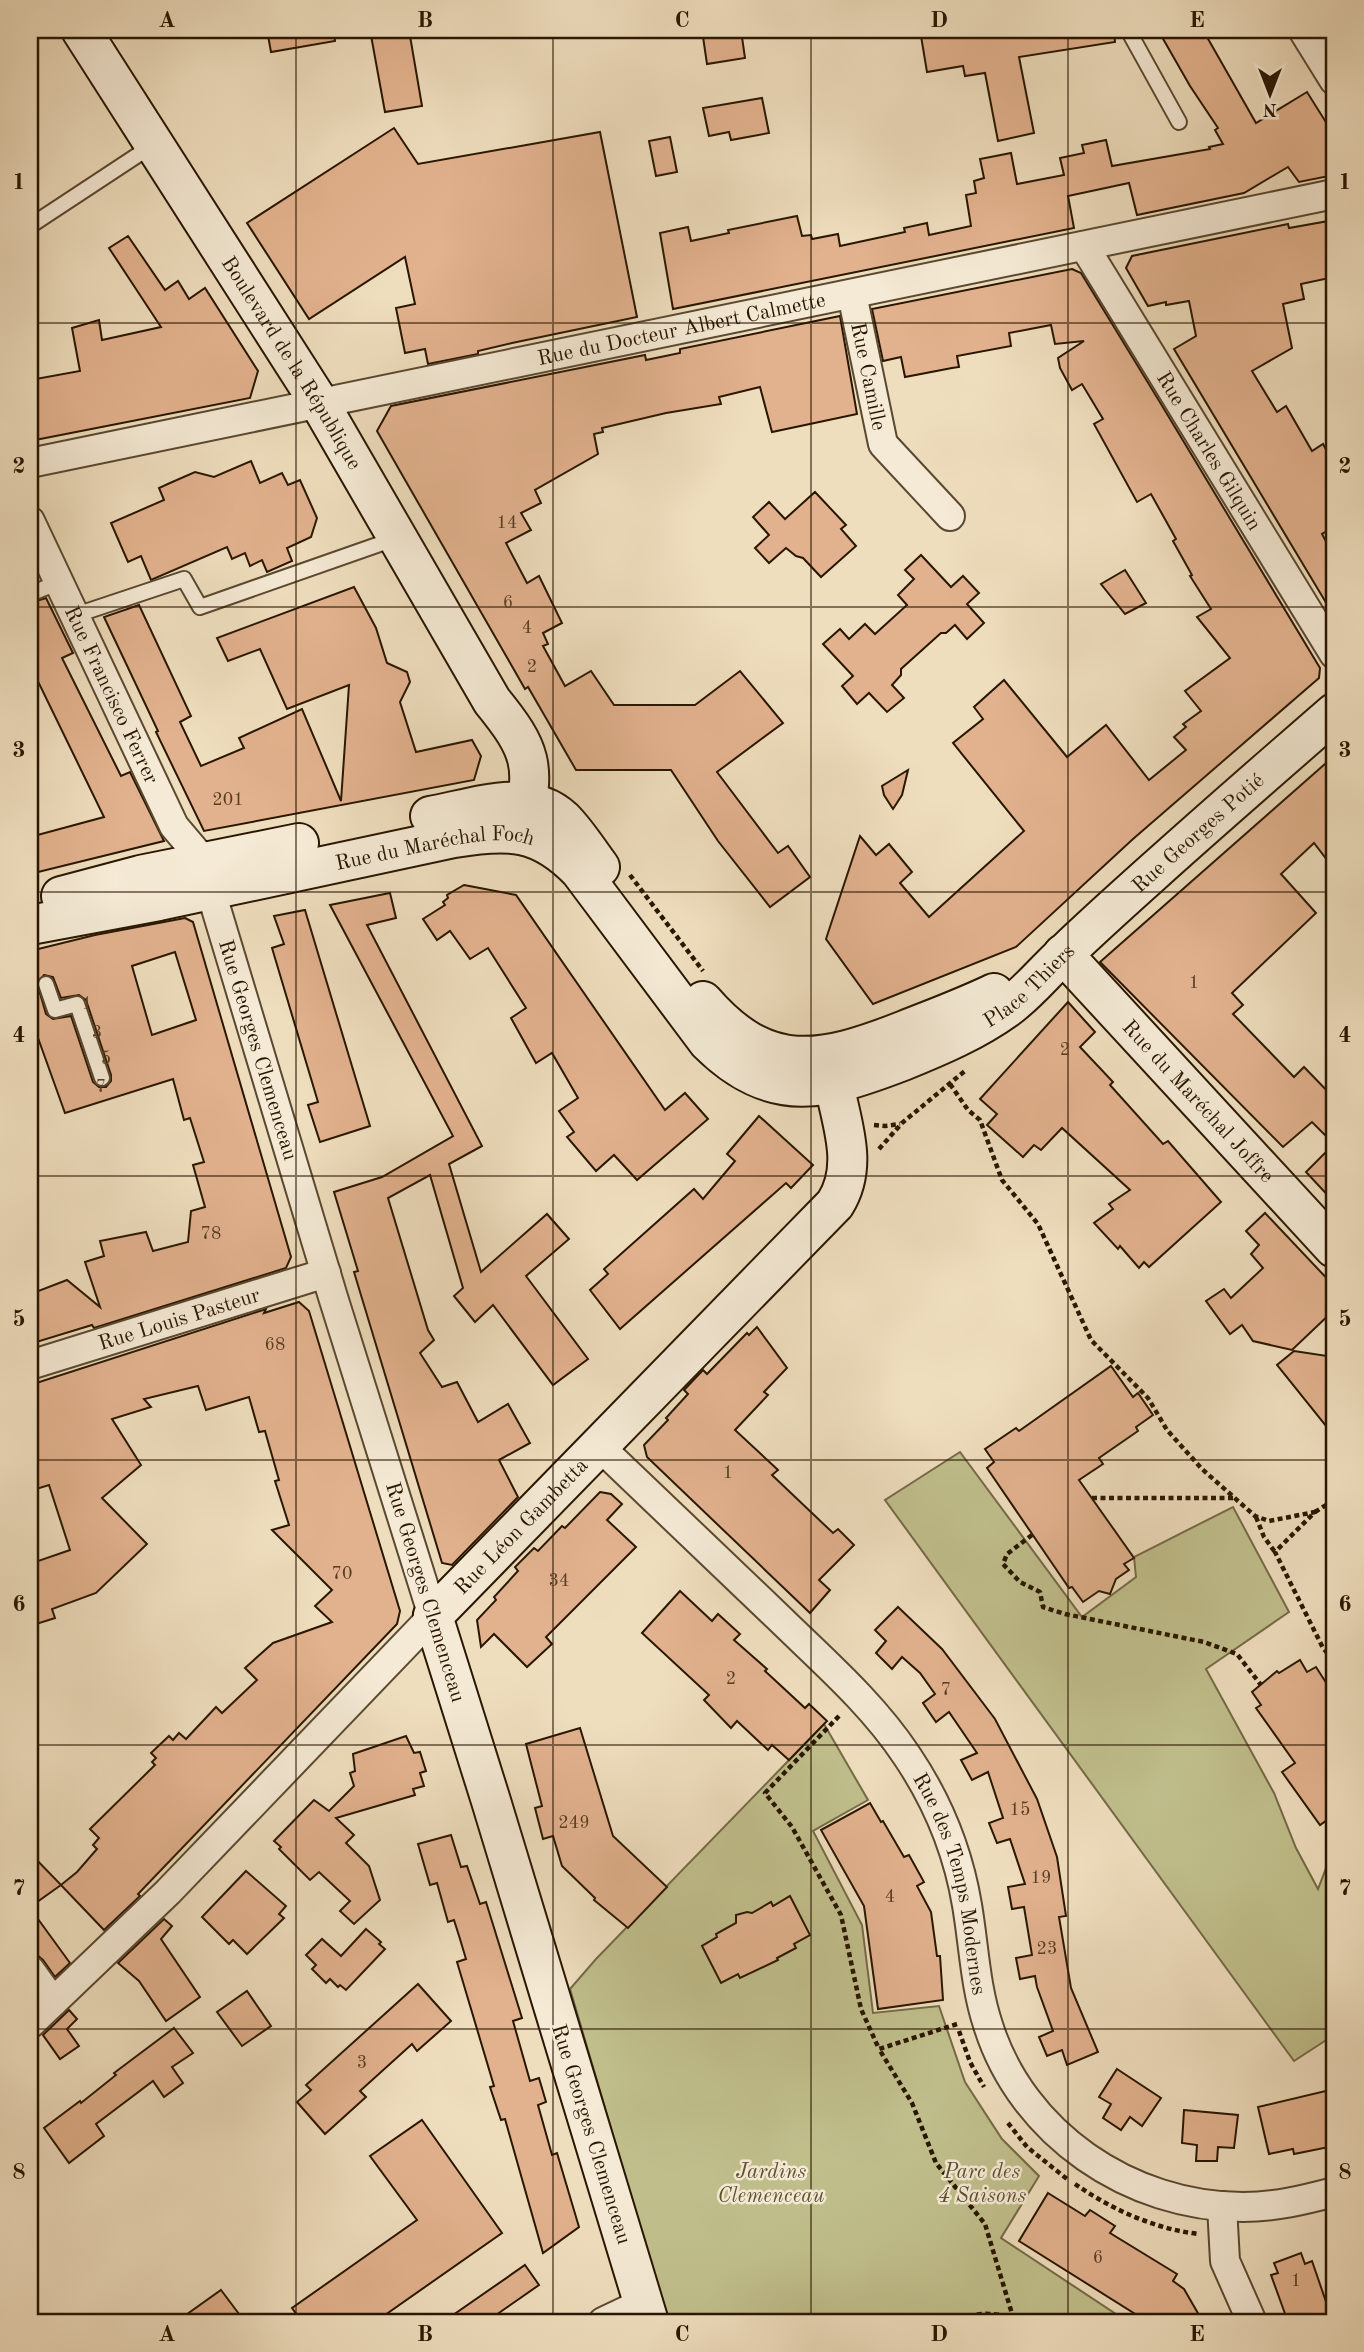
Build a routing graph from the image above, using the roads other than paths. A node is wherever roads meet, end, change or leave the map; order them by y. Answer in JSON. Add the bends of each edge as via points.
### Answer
{"nodes":[{"id":1,"x":81,"y":30,"type":"edge"},
{"id":2,"x":1128,"y":30,"type":"edge"},
{"id":3,"x":1303,"y":30,"type":"edge"},
{"id":4,"x":1334,"y":80,"type":"edge"},
{"id":5,"x":1180,"y":122,"type":"dead end"},
{"id":6,"x":155,"y":145,"type":"junction"},
{"id":7,"x":1334,"y":194,"type":"edge"},
{"id":8,"x":30,"y":226,"type":"edge"},
{"id":9,"x":1084,"y":246,"type":"junction"},
{"id":10,"x":852,"y":294,"type":"junction"},
{"id":11,"x":320,"y":404,"type":"junction"},
{"id":12,"x":30,"y":463,"type":"edge"},
{"id":13,"x":950,"y":516,"type":"dead end"},
{"id":14,"x":31,"y":526,"type":"edge"},
{"id":15,"x":398,"y":538,"type":"junction"},
{"id":16,"x":57,"y":583,"type":"junction"},
{"id":17,"x":30,"y":594,"type":"edge"},
{"id":18,"x":73,"y":616,"type":"junction"},
{"id":19,"x":1334,"y":654,"type":"edge"},
{"id":20,"x":1334,"y":713,"type":"edge"},
{"id":21,"x":511,"y":818,"type":"junction"},
{"id":22,"x":206,"y":876,"type":"junction"},
{"id":23,"x":30,"y":904,"type":"edge"},
{"id":24,"x":30,"y":925,"type":"edge"},
{"id":25,"x":1063,"y":954,"type":"junction"},
{"id":26,"x":46,"y":984,"type":"dead end"},
{"id":27,"x":733,"y":1031,"type":"joint"},
{"id":28,"x":739,"y":1070,"type":"joint"},
{"id":29,"x":102,"y":1078,"type":"dead end"},
{"id":30,"x":834,"y":1084,"type":"junction"},
{"id":31,"x":1334,"y":1248,"type":"edge"},
{"id":32,"x":326,"y":1273,"type":"junction"},
{"id":33,"x":30,"y":1365,"type":"edge"},
{"id":34,"x":598,"y":1444,"type":"junction"},
{"id":35,"x":433,"y":1616,"type":"junction"},
{"id":36,"x":30,"y":1970,"type":"edge"},
{"id":37,"x":53,"y":2001,"type":"junction"},
{"id":38,"x":30,"y":2024,"type":"edge"},
{"id":39,"x":1334,"y":2192,"type":"edge"},
{"id":40,"x":1222,"y":2206,"type":"junction"},
{"id":41,"x":646,"y":2313,"type":"edge"},
{"id":42,"x":603,"y":2322,"type":"edge"},
{"id":43,"x":1252,"y":2322,"type":"edge"}],
"edges":[{"from":1,"to":6,"type":"street","name":"Boulevard de la République"},
{"from":2,"to":5,"type":"lane"},
{"from":3,"to":4,"type":"street"},
{"from":6,"to":8,"type":"lane"},
{"from":6,"to":11,"type":"street","name":"Boulevard de la République"},
{"from":7,"to":9,"type":"street","name":"Rue du Docteur Albert Calmette"},
{"from":9,"to":10,"type":"street","name":"Rue du Docteur Albert Calmette"},
{"from":9,"to":19,"type":"street","name":"Rue Charles Gilquin"},
{"from":10,"to":11,"type":"street","name":"Rue du Docteur Albert Calmette"},
{"from":10,"to":13,"type":"street","name":"Rue Camille","via":[[883,443]]},
{"from":11,"to":12,"type":"street","name":"Rue du Docteur Albert Calmette"},
{"from":11,"to":15,"type":"street","name":"Boulevard de la République"},
{"from":14,"to":16,"type":"street","name":"Rue Francisco Ferrer"},
{"from":15,"to":18,"type":"lane","via":[[200,607],[184,579]]},
{"from":15,"to":21,"type":"street","name":"Boulevard de la République","via":[[492,701],[503,743]]},
{"from":16,"to":17,"type":"lane"},
{"from":16,"to":18,"type":"street","name":"Rue Francisco Ferrer"},
{"from":18,"to":22,"type":"street","name":"Rue Francisco Ferrer","via":[[174,826],[197,852]]},
{"from":20,"to":25,"type":"street","name":"Rue Georges Potié"},
{"from":21,"to":22,"type":"street","name":"Rue du Maréchal Foch"},
{"from":21,"to":27,"type":"street","name":"Rue du Maréchal Foch","via":[[548,808],[562,818],[702,999]]},
{"from":21,"to":28,"type":"street","name":"Rue du Maréchal Foch","via":[[575,866],[708,1042]]},
{"from":22,"to":23,"type":"street","name":"Rue du Maréchal Foch","via":[[139,874]]},
{"from":22,"to":24,"type":"street","name":"Rue du Maréchal Foch"},
{"from":22,"to":32,"type":"street","name":"Rue Georges Clemenceau"},
{"from":25,"to":27,"type":"street","name":"Place Thiers","via":[[988,996],[839,1053],[782,1054]]},
{"from":25,"to":30,"type":"street","name":"Place Thiers","via":[[1020,998],[971,1030],[925,1052]]},
{"from":25,"to":31,"type":"street","name":"Rue du Maréchal Joffre"},
{"from":26,"to":29,"type":"lane","via":[[55,1010],[76,1004]]},
{"from":28,"to":30,"type":"street","name":"Place Thiers","via":[[797,1087]]},
{"from":30,"to":34,"type":"street","name":"Rue Léon Gambetta","via":[[848,1161],[835,1204]]},
{"from":32,"to":33,"type":"street","name":"Rue Louis Pasteur"},
{"from":32,"to":35,"type":"street","name":"Rue Georges Clemenceau"},
{"from":34,"to":35,"type":"street","name":"Rue Léon Gambetta"},
{"from":34,"to":40,"type":"street","name":"Rue des Temps Modernes","via":[[850,1686],[907,1756],[934,1801],[956,1857],[989,2029],[1006,2068],[1031,2106],[1082,2154],[1136,2187]]},
{"from":35,"to":37,"type":"street","name":"Rue Léon Gambetta","via":[[168,1892]]},
{"from":35,"to":41,"type":"street","name":"Rue Georges Clemenceau"},
{"from":36,"to":37,"type":"street"},
{"from":37,"to":38,"type":"street","name":"Rue Léon Gambetta"},
{"from":39,"to":40,"type":"street","name":"Rue des Temps Modernes","via":[[1281,2204]]},
{"from":40,"to":43,"type":"street","via":[[1225,2261]]},
{"from":41,"to":42,"type":"street"}]}
